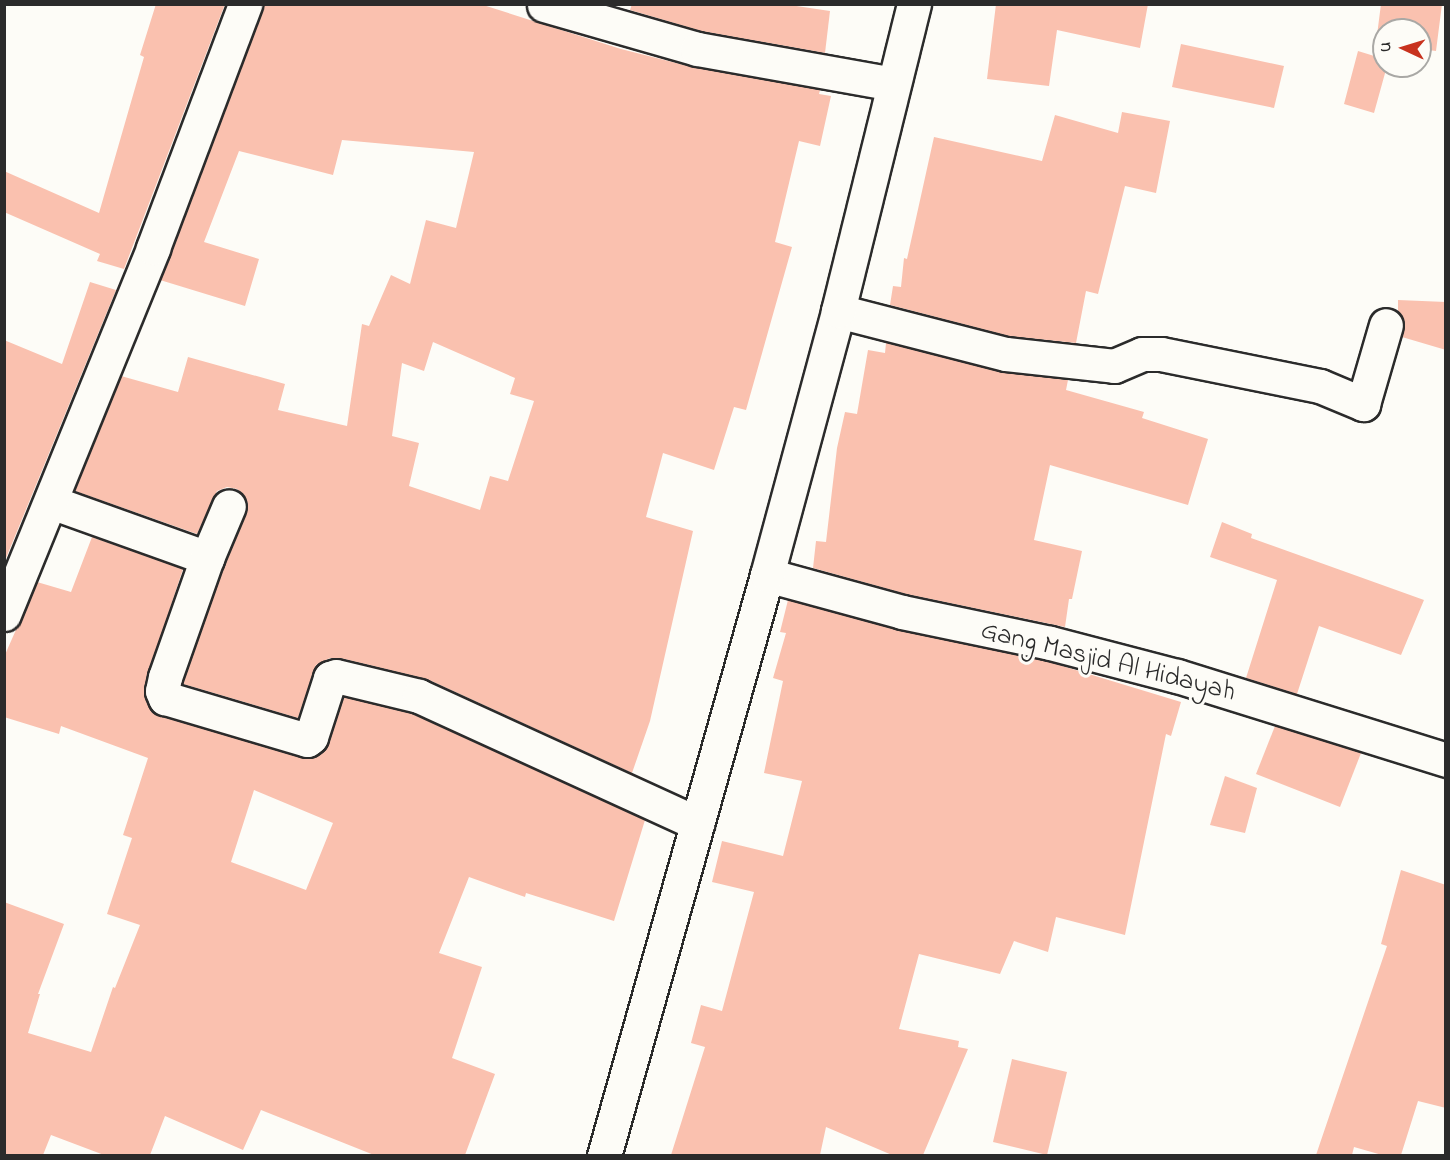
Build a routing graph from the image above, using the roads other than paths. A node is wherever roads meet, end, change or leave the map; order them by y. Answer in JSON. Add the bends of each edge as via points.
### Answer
{"nodes":[{"id":1,"x":245,"y":4,"type":"edge"},
{"id":2,"x":544,"y":4,"type":"edge"},
{"id":3,"x":914,"y":4,"type":"edge"},
{"id":4,"x":893,"y":84,"type":"junction"},
{"id":5,"x":838,"y":311,"type":"junction"},
{"id":6,"x":1386,"y":325,"type":"dead end"},
{"id":7,"x":51,"y":502,"type":"junction"},
{"id":8,"x":229,"y":506,"type":"dead end"},
{"id":9,"x":207,"y":558,"type":"junction"},
{"id":10,"x":767,"y":575,"type":"junction"},
{"id":11,"x":4,"y":614,"type":"edge"},
{"id":12,"x":1446,"y":760,"type":"edge"},
{"id":13,"x":697,"y":823,"type":"junction"},
{"id":14,"x":604,"y":1155,"type":"edge"}],
"edges":[{"from":1,"to":7,"type":"street"},
{"from":2,"to":4,"type":"street","via":[[697,49]]},
{"from":3,"to":4,"type":"street"},
{"from":4,"to":5,"type":"street"},
{"from":5,"to":6,"type":"street","via":[[1006,354],[1114,366],[1142,354],[1161,354],[1320,386],[1363,404]]},
{"from":5,"to":10,"type":"street"},
{"from":7,"to":9,"type":"street"},
{"from":7,"to":11,"type":"street"},
{"from":8,"to":9,"type":"street"},
{"from":9,"to":13,"type":"street","via":[[165,677],[165,698],[304,740],[311,737],[330,678],[336,676],[419,696]]},
{"from":10,"to":12,"type":"street","name":"Gang Masjid Al Hidayah","via":[[902,612],[1050,643],[1177,676]]},
{"from":10,"to":13,"type":"street"},
{"from":13,"to":14,"type":"street"}]}
